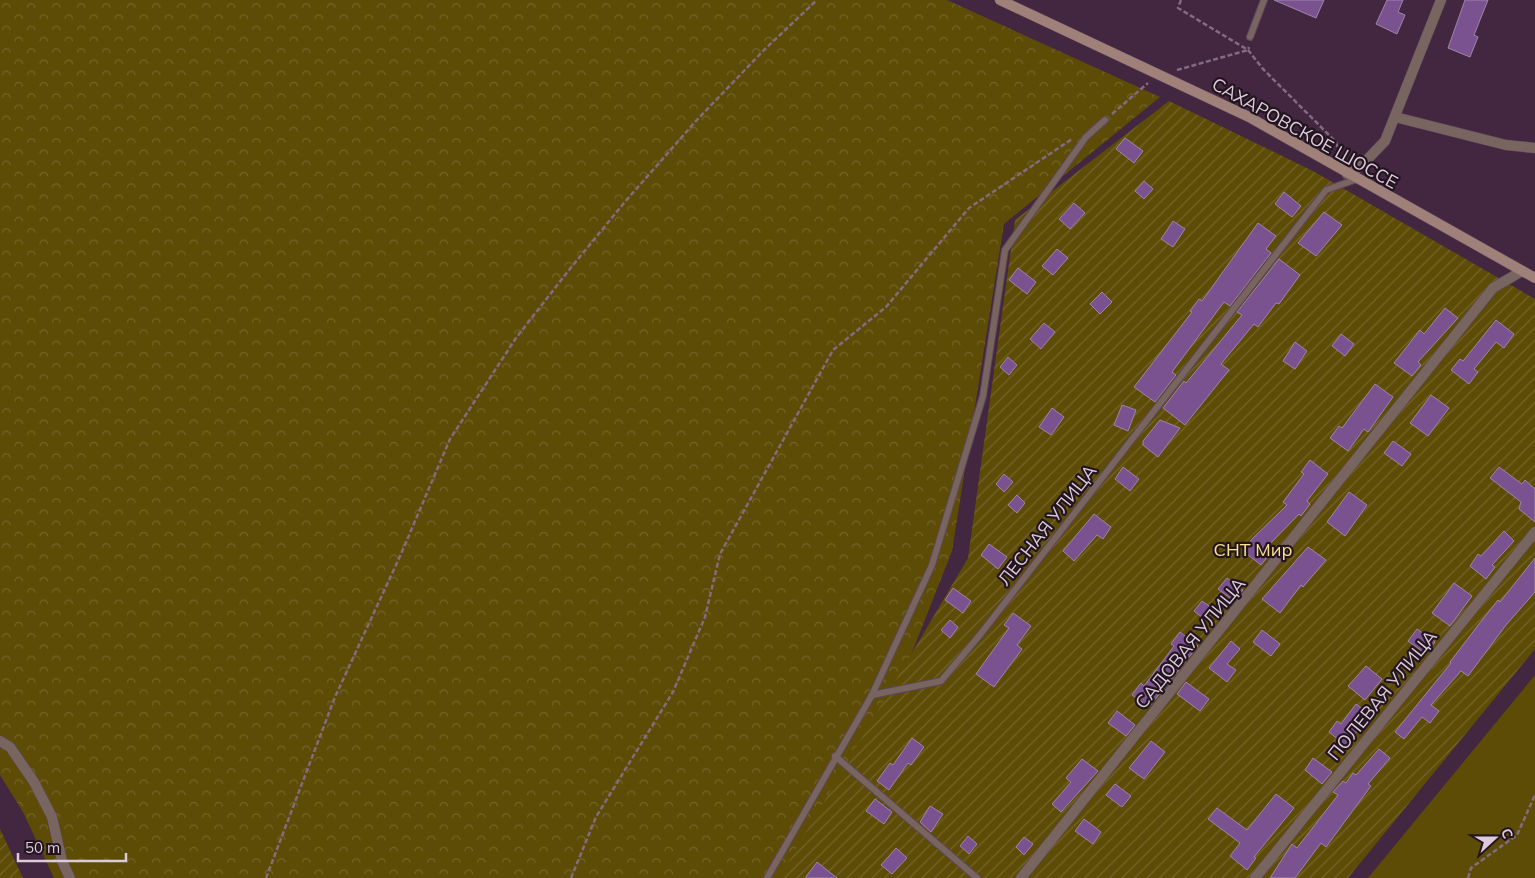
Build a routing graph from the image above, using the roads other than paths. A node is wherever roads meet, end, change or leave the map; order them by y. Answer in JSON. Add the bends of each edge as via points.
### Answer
{"nodes":[{"id":1,"x":1000,"y":0,"type":"edge"},
{"id":2,"x":1264,"y":0,"type":"edge"},
{"id":3,"x":1441,"y":0,"type":"edge"},
{"id":4,"x":1250,"y":37,"type":"road end"},
{"id":5,"x":1395,"y":117,"type":"junction"},
{"id":6,"x":1105,"y":120,"type":"road end"},
{"id":7,"x":1535,"y":148,"type":"edge"},
{"id":8,"x":1346,"y":173,"type":"junction"},
{"id":9,"x":1357,"y":180,"type":"junction"},
{"id":10,"x":1522,"y":271,"type":"junction"},
{"id":11,"x":1535,"y":278,"type":"edge"},
{"id":12,"x":1535,"y":532,"type":"edge"},
{"id":13,"x":872,"y":695,"type":"junction"},
{"id":14,"x":0,"y":741,"type":"edge"},
{"id":15,"x":835,"y":756,"type":"junction"},
{"id":16,"x":70,"y":878,"type":"edge"},
{"id":17,"x":767,"y":878,"type":"edge"},
{"id":18,"x":977,"y":878,"type":"edge"},
{"id":19,"x":1021,"y":878,"type":"edge"},
{"id":20,"x":1255,"y":878,"type":"edge"}],
"edges":[{"from":1,"to":8,"type":"main road","name":"САХАРОВСКОЕ ШОССЕ","via":[[1249,117]]},
{"from":2,"to":4,"type":"lane"},
{"from":3,"to":5,"type":"street"},
{"from":5,"to":7,"type":"street","via":[[1506,146]]},
{"from":5,"to":8,"type":"street","via":[[1385,141],[1361,166]]},
{"from":6,"to":13,"type":"lane","via":[[1086,137],[1005,250],[983,396],[932,565]]},
{"from":8,"to":9,"type":"main road","name":"САХАРОВСКОЕ ШОССЕ"},
{"from":9,"to":10,"type":"main road","name":"САХАРОВСКОЕ ШОССЕ"},
{"from":9,"to":13,"type":"lane","name":"ЛЕСНАЯ УЛИЦА","via":[[1326,190],[941,681]]},
{"from":10,"to":11,"type":"main road","name":"САХАРОВСКОЕ ШОССЕ"},
{"from":10,"to":19,"type":"street","name":"САДОВАЯ УЛИЦА","via":[[1493,288]]},
{"from":12,"to":20,"type":"street","name":"ПОЛЕВАЯ УЛИЦА"},
{"from":13,"to":15,"type":"lane"},
{"from":14,"to":16,"type":"street","via":[[10,747],[34,782],[52,817],[62,861]]},
{"from":15,"to":17,"type":"lane","via":[[789,844]]},
{"from":15,"to":18,"type":"lane"}]}
